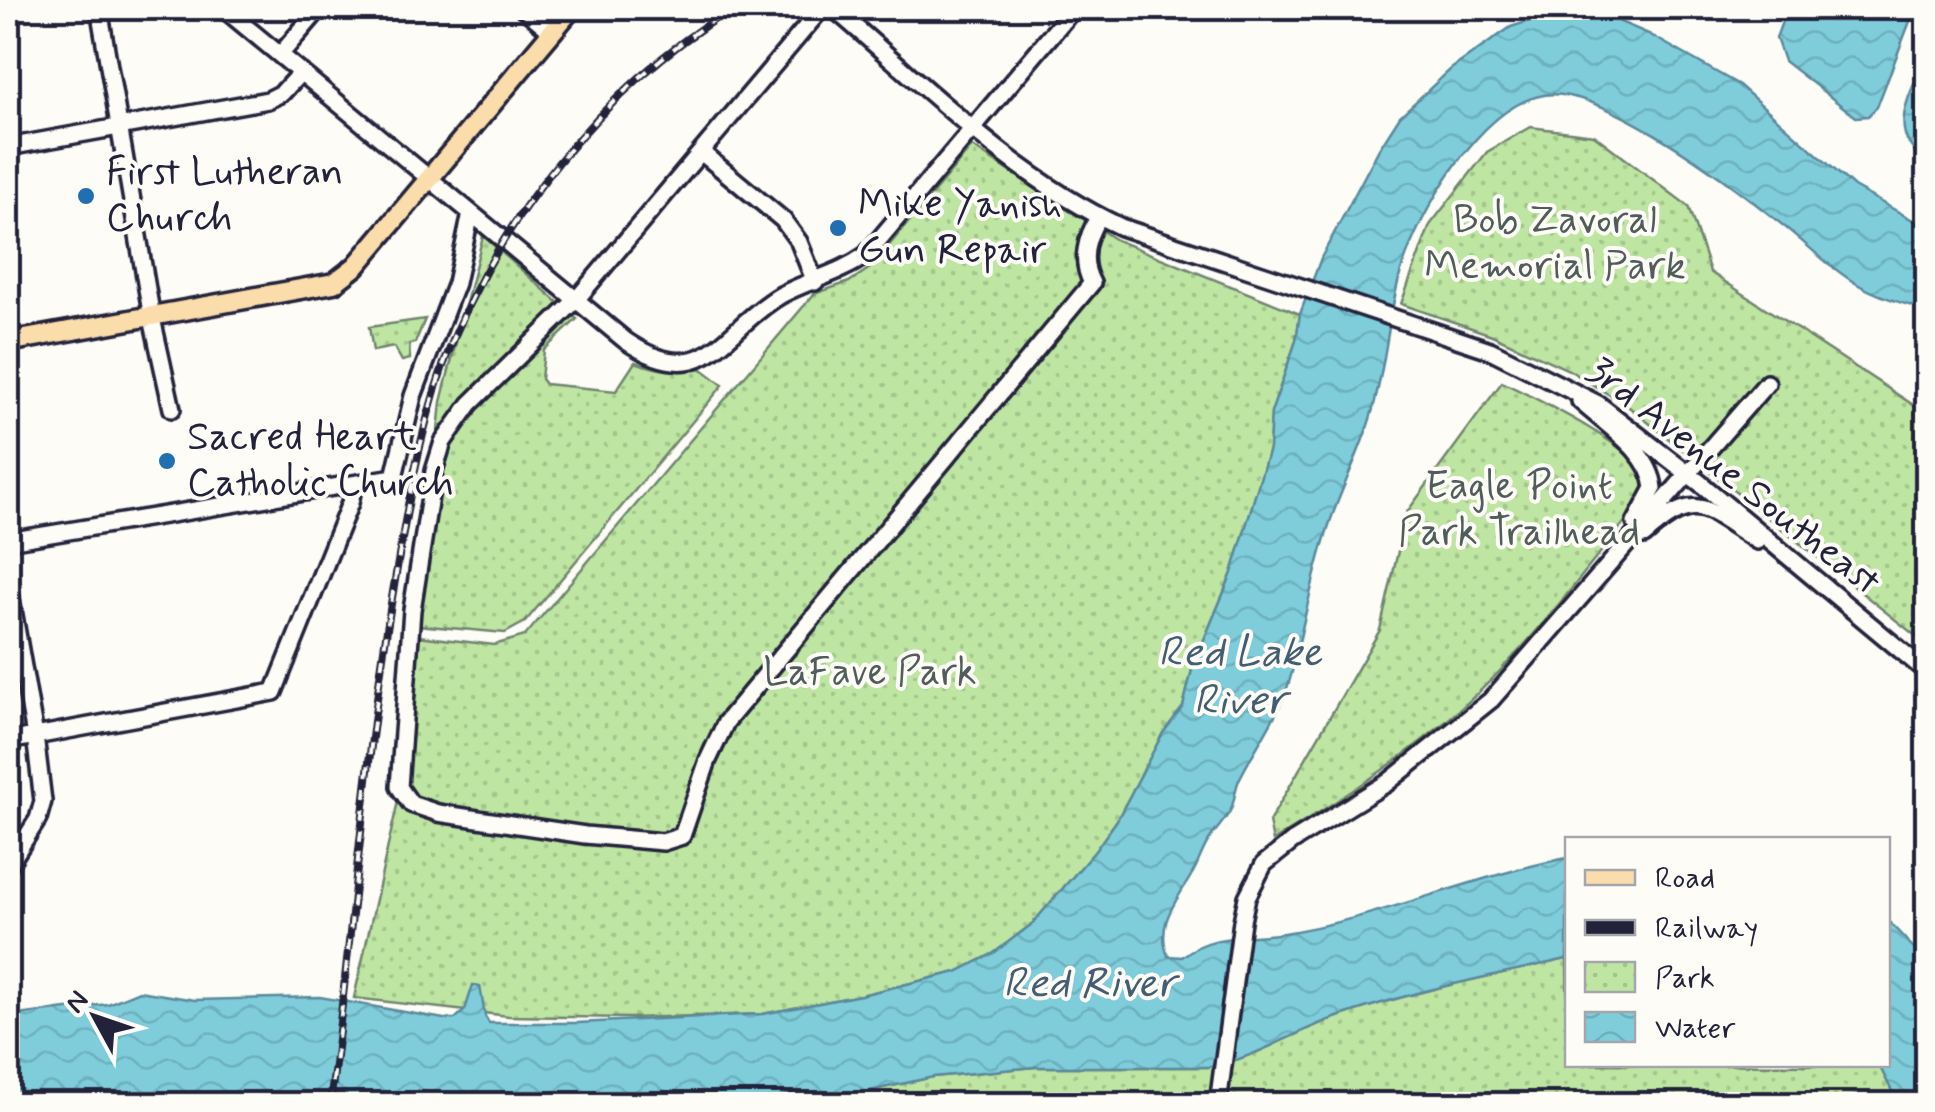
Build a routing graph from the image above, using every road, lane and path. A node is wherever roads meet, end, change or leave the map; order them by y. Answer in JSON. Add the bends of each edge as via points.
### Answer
{"nodes":[{"id":1,"x":100,"y":8,"type":"edge"},
{"id":2,"x":223,"y":8,"type":"edge"},
{"id":3,"x":320,"y":8,"type":"edge"},
{"id":4,"x":523,"y":8,"type":"edge"},
{"id":5,"x":572,"y":8,"type":"edge"},
{"id":6,"x":822,"y":8,"type":"edge"},
{"id":7,"x":833,"y":8,"type":"edge"},
{"id":8,"x":1074,"y":8,"type":"edge"},
{"id":9,"x":552,"y":32,"type":"junction"},
{"id":10,"x":280,"y":54,"type":"junction"},
{"id":11,"x":302,"y":72,"type":"junction"},
{"id":12,"x":120,"y":126,"type":"junction"},
{"id":13,"x":974,"y":128,"type":"junction"},
{"id":14,"x":8,"y":147,"type":"edge"},
{"id":15,"x":700,"y":152,"type":"junction"},
{"id":16,"x":430,"y":179,"type":"junction"},
{"id":17,"x":470,"y":213,"type":"junction"},
{"id":18,"x":1099,"y":216,"type":"junction"},
{"id":19,"x":815,"y":282,"type":"junction"},
{"id":20,"x":576,"y":300,"type":"junction"},
{"id":21,"x":152,"y":318,"type":"junction"},
{"id":22,"x":8,"y":342,"type":"edge"},
{"id":23,"x":1767,"y":383,"type":"dead end"},
{"id":24,"x":172,"y":409,"type":"dead end"},
{"id":25,"x":1608,"y":418,"type":"junction"},
{"id":26,"x":1687,"y":473,"type":"junction"},
{"id":27,"x":354,"y":484,"type":"junction"},
{"id":28,"x":8,"y":541,"type":"edge"},
{"id":29,"x":1800,"y":567,"type":"junction"},
{"id":30,"x":1604,"y":572,"type":"junction"},
{"id":31,"x":8,"y":581,"type":"edge"},
{"id":32,"x":1928,"y":673,"type":"edge"},
{"id":33,"x":35,"y":736,"type":"junction"},
{"id":34,"x":8,"y":741,"type":"edge"},
{"id":35,"x":8,"y":866,"type":"edge"},
{"id":36,"x":1218,"y":1104,"type":"edge"}],
"edges":[{"from":1,"to":12,"type":"street"},
{"from":2,"to":10,"type":"street"},
{"from":3,"to":10,"type":"street"},
{"from":4,"to":9,"type":"street"},
{"from":5,"to":9,"type":"main road"},
{"from":6,"to":15,"type":"street"},
{"from":7,"to":13,"type":"street","name":"3rd Avenue Southeast"},
{"from":8,"to":13,"type":"street"},
{"from":9,"to":16,"type":"main road"},
{"from":10,"to":11,"type":"street"},
{"from":11,"to":12,"type":"street","via":[[268,100]]},
{"from":11,"to":16,"type":"street"},
{"from":12,"to":14,"type":"street"},
{"from":12,"to":21,"type":"street"},
{"from":13,"to":18,"type":"street","name":"3rd Avenue Southeast","via":[[1039,181]]},
{"from":13,"to":19,"type":"street","via":[[866,255]]},
{"from":15,"to":19,"type":"street","via":[[783,220]]},
{"from":15,"to":20,"type":"street"},
{"from":16,"to":17,"type":"street"},
{"from":16,"to":21,"type":"main road","via":[[334,283]]},
{"from":17,"to":20,"type":"street"},
{"from":17,"to":27,"type":"street","via":[[456,283],[413,396],[394,477]]},
{"from":18,"to":20,"type":"street","via":[[1086,251],[1092,283],[726,722],[682,836],[663,842],[438,813],[411,804],[398,787],[412,610],[443,442],[470,404]]},
{"from":18,"to":25,"type":"street","name":"3rd Avenue Southeast","via":[[1490,350],[1558,382]]},
{"from":19,"to":20,"type":"street","via":[[769,303],[711,352],[680,360],[640,350]]},
{"from":21,"to":22,"type":"main road"},
{"from":21,"to":24,"type":"street"},
{"from":23,"to":26,"type":"street"},
{"from":25,"to":26,"type":"street","name":"3rd Avenue Southeast"},
{"from":25,"to":30,"type":"street","via":[[1646,462],[1654,488]]},
{"from":26,"to":29,"type":"street","name":"3rd Avenue Southeast"},
{"from":26,"to":30,"type":"street"},
{"from":27,"to":28,"type":"street"},
{"from":27,"to":33,"type":"street","via":[[270,694]]},
{"from":29,"to":30,"type":"street","via":[[1690,506],[1662,520]]},
{"from":29,"to":32,"type":"street","name":"3rd Avenue Southeast"},
{"from":30,"to":36,"type":"street","via":[[1491,700],[1387,783],[1264,864],[1242,921]]},
{"from":31,"to":33,"type":"street"},
{"from":33,"to":34,"type":"street"},
{"from":33,"to":35,"type":"street","via":[[42,810]]}]}
